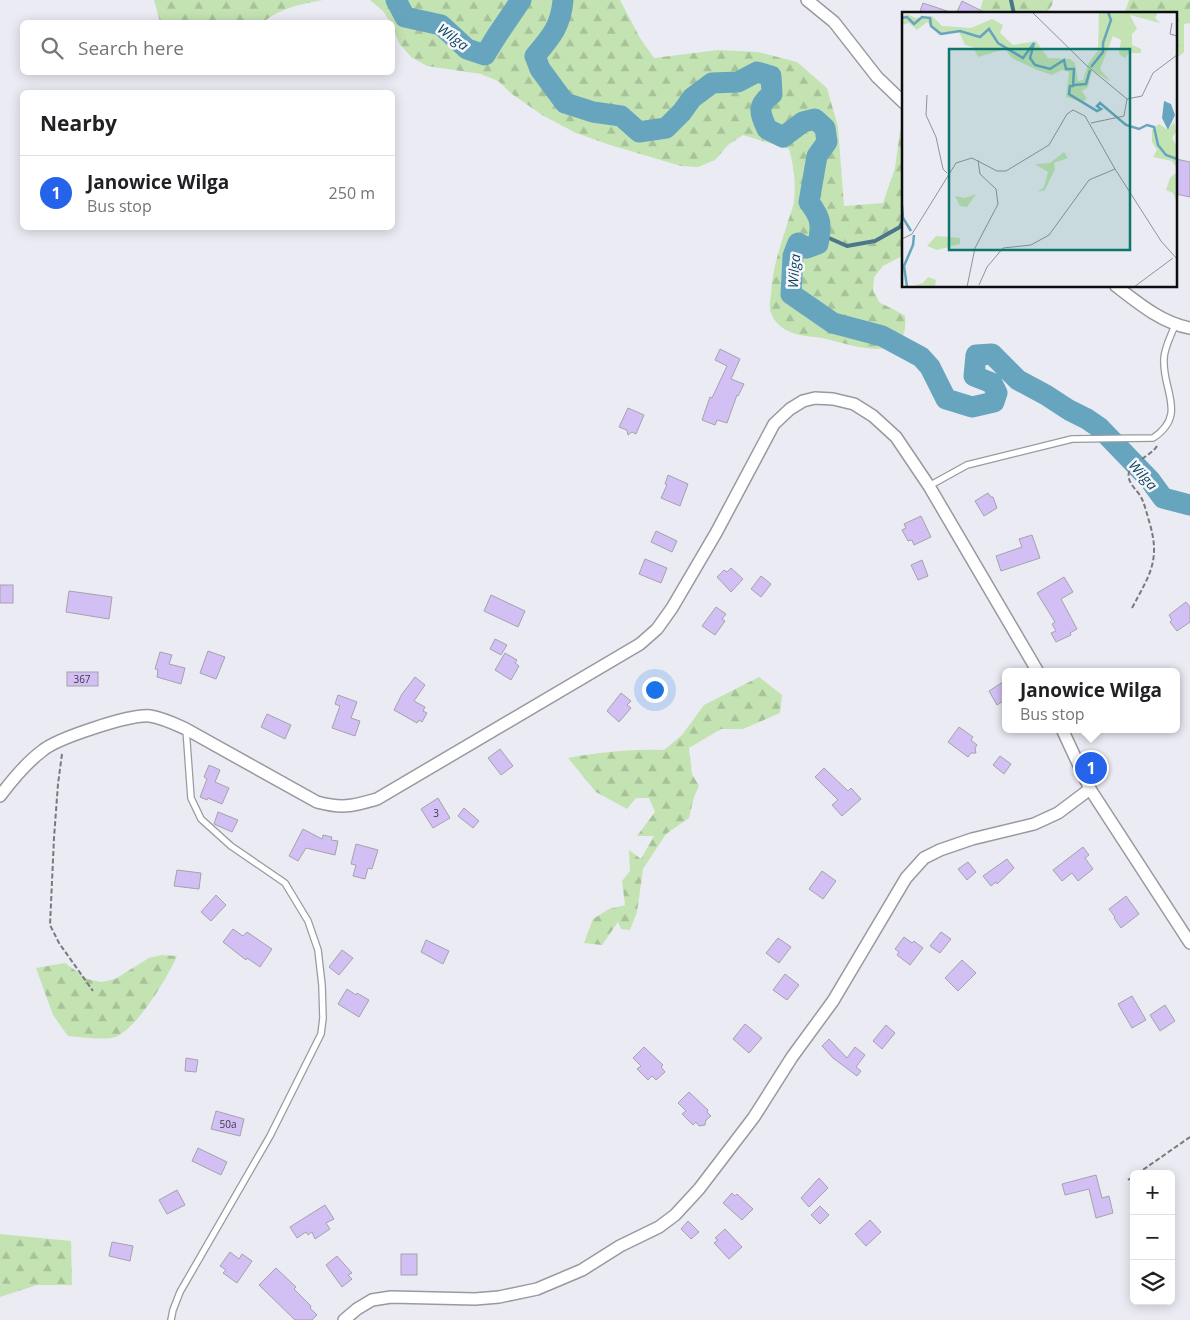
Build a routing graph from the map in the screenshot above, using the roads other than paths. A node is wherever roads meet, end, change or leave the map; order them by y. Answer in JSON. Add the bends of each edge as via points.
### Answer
{"nodes":[{"id":1,"x":807,"y":0,"type":"edge"},
{"id":2,"x":902,"y":101,"type":"edge"},
{"id":3,"x":1119,"y":288,"type":"edge"},
{"id":4,"x":1175,"y":325,"type":"junction"},
{"id":5,"x":1190,"y":328,"type":"edge"},
{"id":6,"x":929,"y":486,"type":"junction"},
{"id":7,"x":1036,"y":668,"type":"edge"},
{"id":8,"x":186,"y":729,"type":"junction"},
{"id":9,"x":1064,"y":733,"type":"edge"},
{"id":10,"x":1090,"y":790,"type":"junction"},
{"id":11,"x":0,"y":796,"type":"edge"},
{"id":12,"x":1190,"y":943,"type":"edge"},
{"id":13,"x":171,"y":1320,"type":"edge"},
{"id":14,"x":344,"y":1320,"type":"edge"}],
"edges":[{"from":1,"to":2,"type":"street","via":[[834,22],[877,77]]},
{"from":3,"to":4,"type":"street"},
{"from":4,"to":5,"type":"street"},
{"from":4,"to":6,"type":"lane","via":[[1164,357],[1164,375],[1172,400],[1172,412],[1164,431],[1153,438],[1072,438],[967,465]]},
{"from":6,"to":7,"type":"street"},
{"from":6,"to":8,"type":"street","via":[[896,437],[874,416],[854,404],[833,399],[803,401],[774,424],[716,533],[657,629],[640,644],[377,799],[344,807],[317,802]]},
{"from":8,"to":11,"type":"street","via":[[149,716],[125,719],[64,739],[43,750],[26,765]]},
{"from":8,"to":13,"type":"lane","via":[[190,798],[201,819],[231,846],[285,883],[308,921],[318,950],[323,1018],[321,1034],[270,1136],[180,1292]]},
{"from":9,"to":10,"type":"street"},
{"from":10,"to":12,"type":"street"},
{"from":10,"to":14,"type":"street","via":[[1058,813],[1034,824],[972,839],[924,858],[906,878],[833,1001],[754,1117],[698,1189],[675,1215],[659,1227],[582,1270],[537,1289],[475,1299],[391,1297],[372,1300]]}]}
